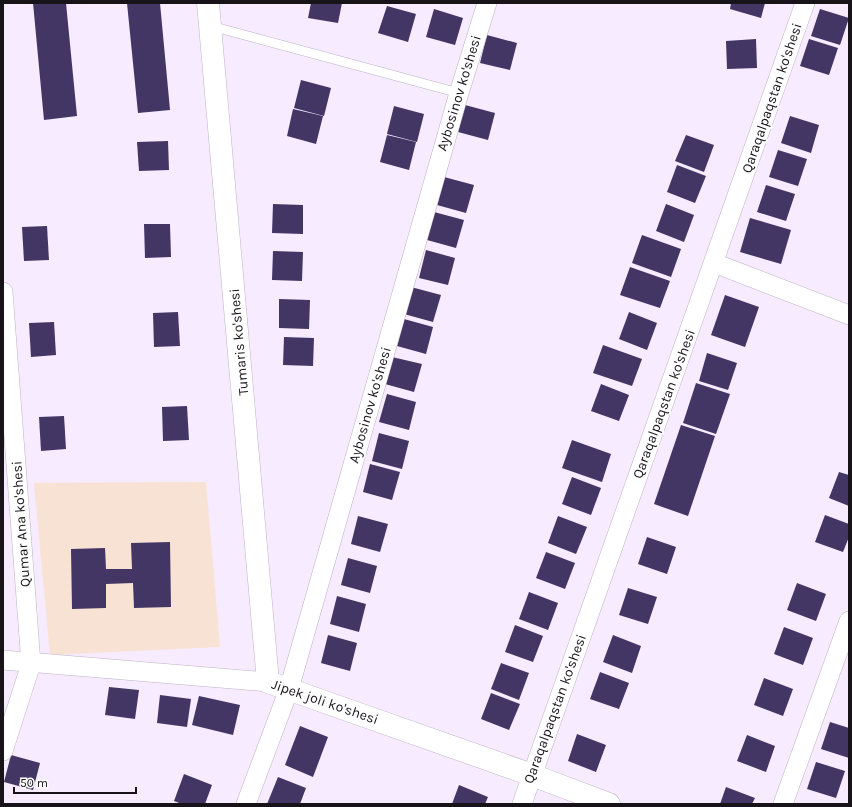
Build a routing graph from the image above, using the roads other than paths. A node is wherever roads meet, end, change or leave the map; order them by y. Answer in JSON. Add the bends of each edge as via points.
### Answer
{"nodes":[{"id":1,"x":208,"y":3,"type":"edge"},
{"id":2,"x":487,"y":3,"type":"edge"},
{"id":3,"x":805,"y":3,"type":"edge"},
{"id":4,"x":210,"y":26,"type":"junction"},
{"id":5,"x":459,"y":93,"type":"junction"},
{"id":6,"x":714,"y":263,"type":"junction"},
{"id":7,"x":3,"y":292,"type":"edge"},
{"id":8,"x":849,"y":315,"type":"edge"},
{"id":9,"x":849,"y":621,"type":"edge"},
{"id":10,"x":3,"y":660,"type":"edge"},
{"id":11,"x":31,"y":664,"type":"junction"},
{"id":12,"x":268,"y":682,"type":"junction"},
{"id":13,"x":289,"y":689,"type":"junction"},
{"id":14,"x":3,"y":751,"type":"edge"},
{"id":15,"x":532,"y":775,"type":"junction"},
{"id":16,"x":246,"y":804,"type":"edge"},
{"id":17,"x":522,"y":804,"type":"edge"},
{"id":18,"x":609,"y":804,"type":"edge"},
{"id":19,"x":783,"y":804,"type":"edge"}],
"edges":[{"from":1,"to":4,"type":"street","name":"Tumaris ko'shesi"},
{"from":2,"to":5,"type":"street","name":"Aybosinov ko'shesi"},
{"from":3,"to":6,"type":"street","name":"Qaraqalpaqstan ko'shesi"},
{"from":4,"to":5,"type":"lane"},
{"from":4,"to":12,"type":"street","name":"Tumaris ko'shesi"},
{"from":5,"to":13,"type":"street","name":"Aybosinov ko'shesi"},
{"from":6,"to":8,"type":"street"},
{"from":6,"to":15,"type":"street","name":"Qaraqalpaqstan ko'shesi"},
{"from":7,"to":11,"type":"street","name":"Qumar Ana ko'shesi"},
{"from":9,"to":19,"type":"street"},
{"from":10,"to":11,"type":"street","name":"Jipek joli ko'shesi"},
{"from":11,"to":12,"type":"street","name":"Jipek joli ko'shesi"},
{"from":11,"to":14,"type":"street","name":"Qumar Ana ko'shesi"},
{"from":12,"to":13,"type":"street","name":"Jipek joli ko'shesi"},
{"from":13,"to":15,"type":"street","name":"Jipek joli ko'shesi"},
{"from":13,"to":16,"type":"street","name":"Aybosinov ko'shesi"},
{"from":15,"to":17,"type":"street","name":"Qaraqalpaqstan ko'shesi"},
{"from":15,"to":18,"type":"street","name":"Jipek joli ko'shesi"}]}
